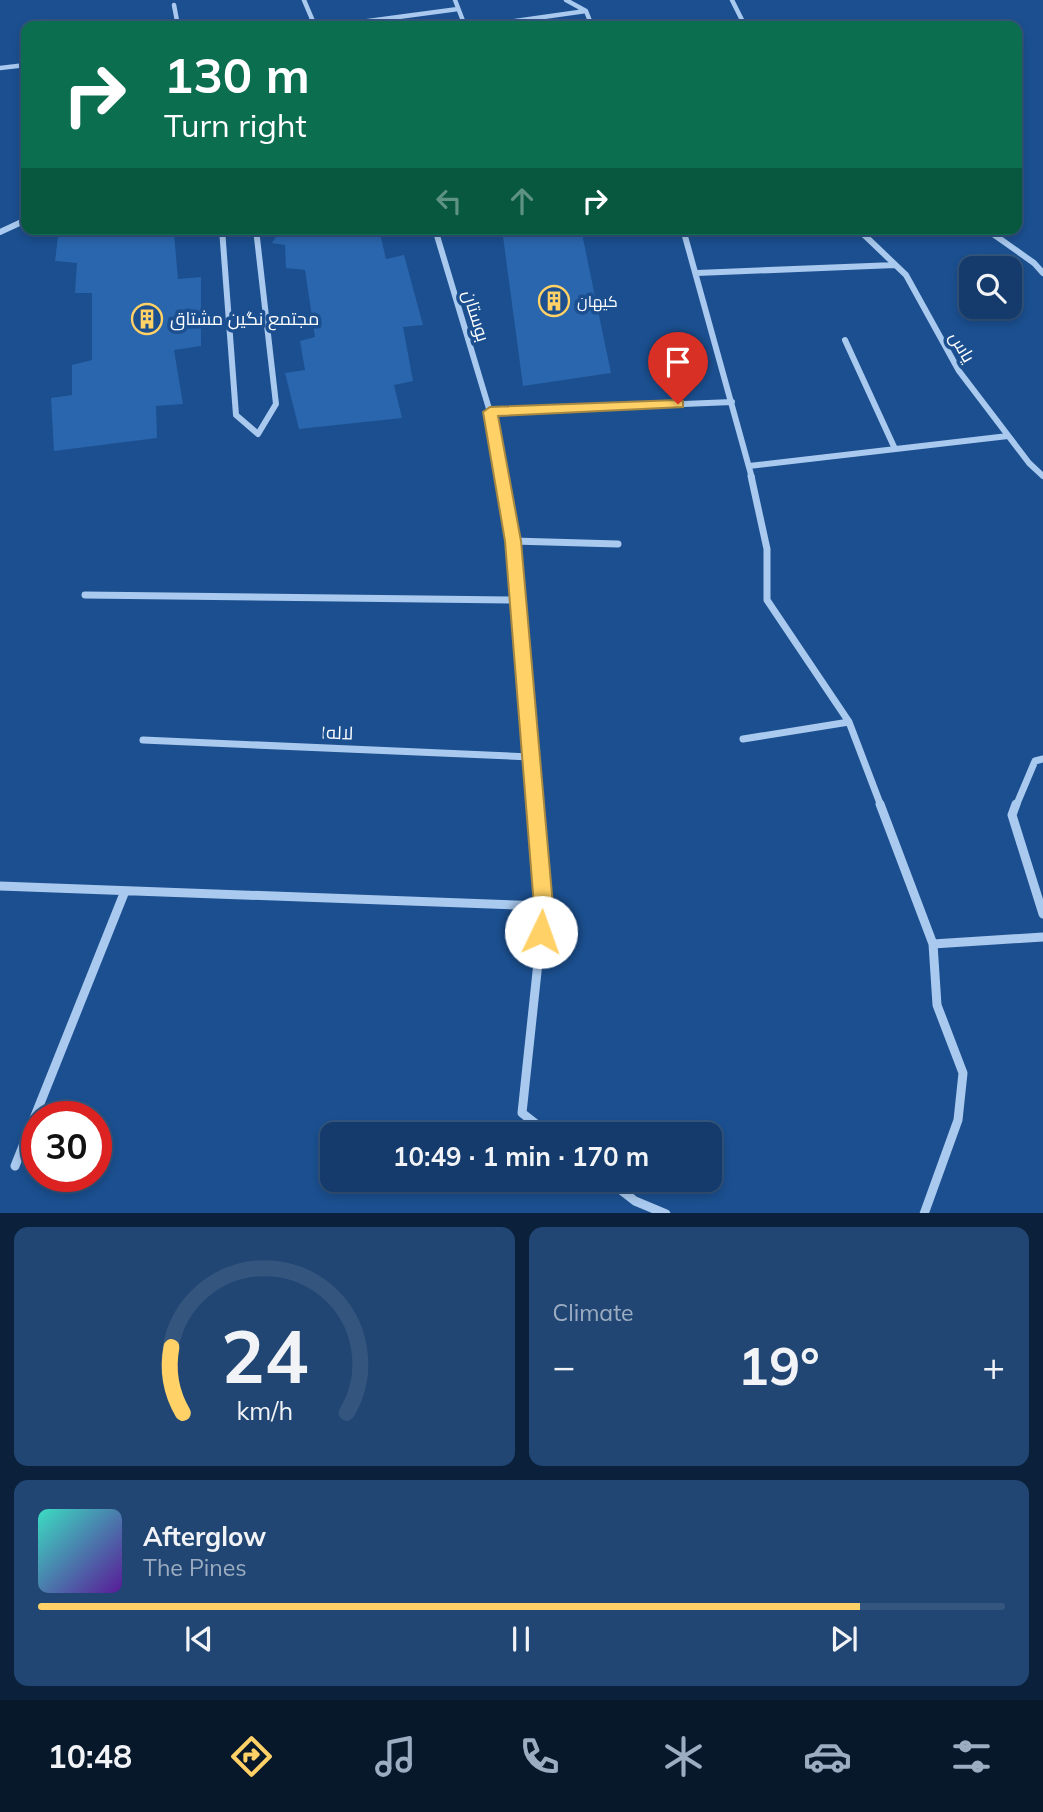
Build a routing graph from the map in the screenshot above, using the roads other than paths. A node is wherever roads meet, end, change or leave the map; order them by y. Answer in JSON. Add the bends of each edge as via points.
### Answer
{"nodes":[{"id":1,"x":304,"y":0,"type":"edge"},
{"id":2,"x":455,"y":0,"type":"edge"},
{"id":3,"x":566,"y":0,"type":"edge"},
{"id":4,"x":732,"y":0,"type":"edge"},
{"id":5,"x":174,"y":5,"type":"dead end"},
{"id":6,"x":458,"y":9,"type":"junction"},
{"id":7,"x":586,"y":11,"type":"junction"},
{"id":8,"x":177,"y":21,"type":"edge"},
{"id":9,"x":313,"y":21,"type":"edge"},
{"id":10,"x":368,"y":21,"type":"edge"},
{"id":11,"x":463,"y":21,"type":"edge"},
{"id":12,"x":515,"y":21,"type":"edge"},
{"id":13,"x":590,"y":21,"type":"edge"},
{"id":14,"x":742,"y":21,"type":"edge"},
{"id":15,"x":21,"y":66,"type":"edge"},
{"id":16,"x":0,"y":68,"type":"edge"},
{"id":17,"x":21,"y":222,"type":"edge"},
{"id":18,"x":0,"y":232,"type":"edge"},
{"id":19,"x":222,"y":235,"type":"edge"},
{"id":20,"x":257,"y":235,"type":"edge"},
{"id":21,"x":437,"y":235,"type":"edge"},
{"id":22,"x":686,"y":235,"type":"edge"},
{"id":23,"x":864,"y":235,"type":"edge"},
{"id":24,"x":994,"y":235,"type":"edge"},
{"id":25,"x":895,"y":265,"type":"junction"},
{"id":26,"x":697,"y":273,"type":"junction"},
{"id":27,"x":1043,"y":274,"type":"edge"},
{"id":28,"x":845,"y":340,"type":"dead end"},
{"id":29,"x":732,"y":402,"type":"junction"},
{"id":30,"x":490,"y":412,"type":"junction"},
{"id":31,"x":1008,"y":436,"type":"junction"},
{"id":32,"x":895,"y":449,"type":"junction"},
{"id":33,"x":749,"y":466,"type":"junction"},
{"id":34,"x":1043,"y":477,"type":"edge"},
{"id":35,"x":513,"y":541,"type":"junction"},
{"id":36,"x":618,"y":544,"type":"dead end"},
{"id":37,"x":85,"y":595,"type":"dead end"},
{"id":38,"x":516,"y":600,"type":"junction"},
{"id":39,"x":849,"y":722,"type":"junction"},
{"id":40,"x":743,"y":739,"type":"dead end"},
{"id":41,"x":143,"y":740,"type":"dead end"},
{"id":42,"x":530,"y":757,"type":"junction"},
{"id":43,"x":1043,"y":759,"type":"edge"},
{"id":44,"x":0,"y":886,"type":"edge"},
{"id":45,"x":125,"y":891,"type":"junction"},
{"id":46,"x":544,"y":906,"type":"junction"},
{"id":47,"x":1043,"y":914,"type":"edge"},
{"id":48,"x":1043,"y":937,"type":"edge"},
{"id":49,"x":933,"y":944,"type":"junction"},
{"id":50,"x":534,"y":1122,"type":"edge"},
{"id":51,"x":15,"y":1166,"type":"dead end"},
{"id":52,"x":623,"y":1192,"type":"edge"},
{"id":53,"x":666,"y":1213,"type":"edge"},
{"id":54,"x":924,"y":1213,"type":"edge"}],
"edges":[{"from":1,"to":9,"type":"street"},
{"from":2,"to":6,"type":"street"},
{"from":3,"to":7,"type":"street"},
{"from":4,"to":14,"type":"street"},
{"from":5,"to":8,"type":"street"},
{"from":6,"to":10,"type":"street"},
{"from":6,"to":11,"type":"street"},
{"from":7,"to":12,"type":"street"},
{"from":7,"to":13,"type":"street"},
{"from":15,"to":16,"type":"street"},
{"from":17,"to":18,"type":"street"},
{"from":19,"to":20,"type":"street","via":[[236,415],[258,434],[276,404]]},
{"from":21,"to":30,"type":"street","name":"بوستان"},
{"from":22,"to":26,"type":"street"},
{"from":23,"to":25,"type":"street","name":"یاس"},
{"from":24,"to":27,"type":"street"},
{"from":25,"to":26,"type":"street"},
{"from":25,"to":31,"type":"street","name":"یاس","via":[[906,275],[959,371]]},
{"from":26,"to":29,"type":"street"},
{"from":28,"to":32,"type":"street"},
{"from":29,"to":30,"type":"street"},
{"from":29,"to":33,"type":"street"},
{"from":30,"to":35,"type":"street","name":"بوستان"},
{"from":31,"to":32,"type":"street"},
{"from":31,"to":34,"type":"street","name":"یاس"},
{"from":32,"to":33,"type":"street"},
{"from":33,"to":39,"type":"street","via":[[767,549],[767,600]]},
{"from":35,"to":36,"type":"street"},
{"from":35,"to":38,"type":"street","name":"بوستان"},
{"from":37,"to":38,"type":"street"},
{"from":38,"to":42,"type":"street","name":"بوستان"},
{"from":39,"to":40,"type":"street"},
{"from":39,"to":49,"type":"street"},
{"from":41,"to":42,"type":"street","name":"لاله۱"},
{"from":42,"to":46,"type":"street","name":"بوستان"},
{"from":43,"to":47,"type":"street","via":[[1035,761],[1012,815]]},
{"from":44,"to":45,"type":"street"},
{"from":45,"to":46,"type":"street"},
{"from":45,"to":51,"type":"street"},
{"from":46,"to":50,"type":"street","name":"بوستان","via":[[522,1113]]},
{"from":48,"to":49,"type":"street"},
{"from":49,"to":54,"type":"street","via":[[937,1005],[963,1073],[958,1120]]},
{"from":52,"to":53,"type":"street"}]}
